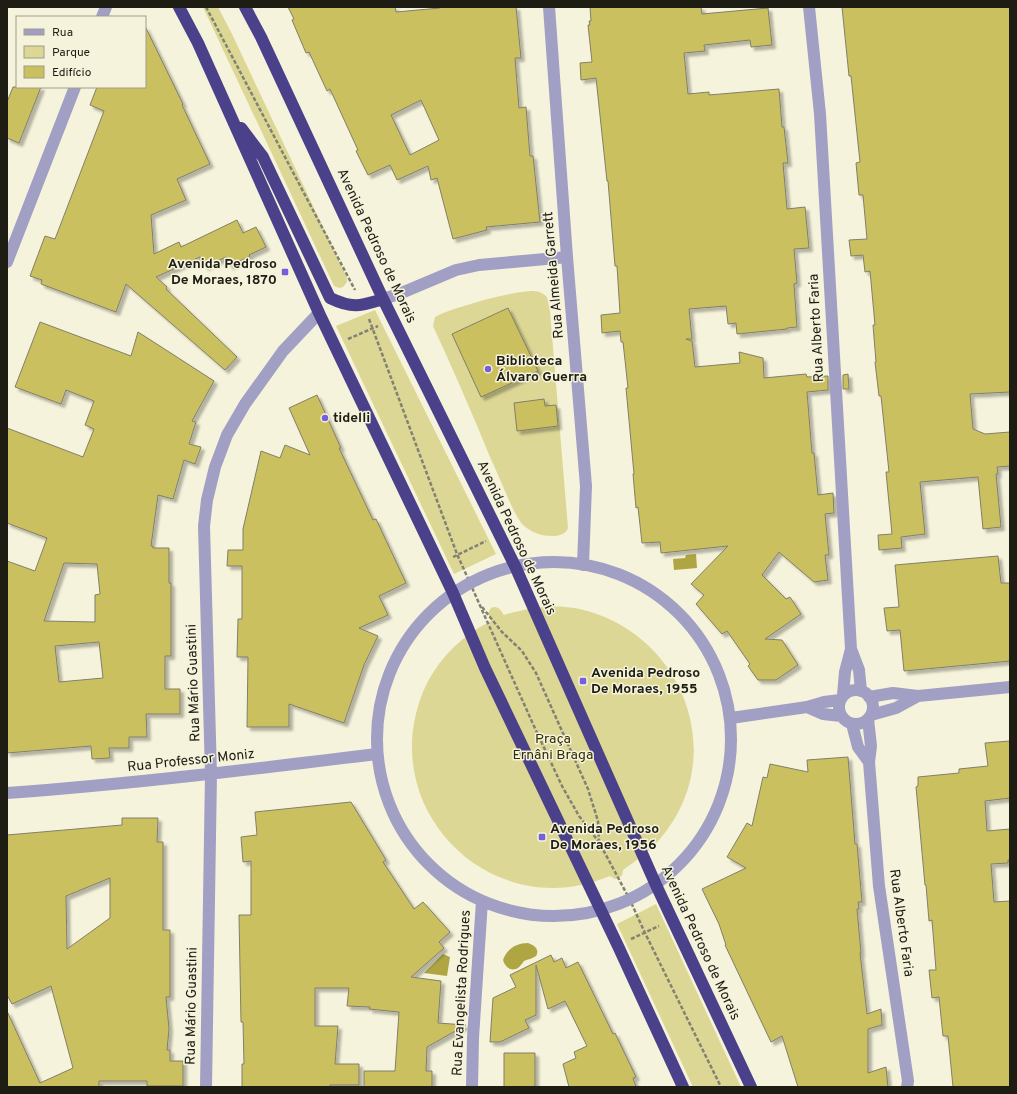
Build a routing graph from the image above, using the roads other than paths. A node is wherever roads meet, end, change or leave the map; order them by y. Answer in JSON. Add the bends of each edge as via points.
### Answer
{"nodes":[{"id":1,"x":179,"y":7,"type":"edge"},
{"id":2,"x":245,"y":7,"type":"edge"},
{"id":3,"x":549,"y":7,"type":"edge"},
{"id":4,"x":809,"y":7,"type":"edge"},
{"id":5,"x":74,"y":88,"type":"edge"},
{"id":6,"x":228,"y":109,"type":"junction"},
{"id":7,"x":567,"y":257,"type":"junction"},
{"id":8,"x":7,"y":262,"type":"edge"},
{"id":9,"x":383,"y":299,"type":"junction"},
{"id":10,"x":319,"y":313,"type":"junction"},
{"id":11,"x":583,"y":565,"type":"junction"},
{"id":12,"x":515,"y":566,"type":"junction"},
{"id":13,"x":453,"y":593,"type":"junction"},
{"id":14,"x":851,"y":648,"type":"junction"},
{"id":15,"x":1010,"y":687,"type":"edge"},
{"id":16,"x":865,"y":694,"type":"junction"},
{"id":17,"x":918,"y":696,"type":"junction"},
{"id":18,"x":842,"y":698,"type":"junction"},
{"id":19,"x":807,"y":707,"type":"junction"},
{"id":20,"x":841,"y":716,"type":"junction"},
{"id":21,"x":869,"y":717,"type":"junction"},
{"id":22,"x":731,"y":718,"type":"junction"},
{"id":23,"x":852,"y":724,"type":"junction"},
{"id":24,"x":377,"y":754,"type":"junction"},
{"id":25,"x":869,"y":762,"type":"junction"},
{"id":26,"x":211,"y":774,"type":"junction"},
{"id":27,"x":7,"y":793,"type":"edge"},
{"id":28,"x":656,"y":884,"type":"junction"},
{"id":29,"x":482,"y":901,"type":"junction"},
{"id":30,"x":601,"y":910,"type":"junction"},
{"id":31,"x":206,"y":1087,"type":"edge"},
{"id":32,"x":472,"y":1087,"type":"edge"},
{"id":33,"x":683,"y":1087,"type":"edge"},
{"id":34,"x":751,"y":1087,"type":"edge"},
{"id":35,"x":907,"y":1087,"type":"edge"}],
"edges":[{"from":1,"to":6,"type":"highway"},
{"from":2,"to":9,"type":"highway","name":"Avenida Pedroso de Morais"},
{"from":3,"to":7,"type":"street","name":"Rua Almeida Garrett"},
{"from":4,"to":14,"type":"street","name":"Rua Alberto Faria","via":[[820,114]]},
{"from":5,"to":8,"type":"street"},
{"from":6,"to":9,"type":"highway","via":[[263,157],[330,298],[349,306],[364,305]]},
{"from":6,"to":10,"type":"highway"},
{"from":7,"to":9,"type":"street","via":[[479,265],[456,270]]},
{"from":7,"to":11,"type":"street","name":"Rua Almeida Garrett","via":[[586,486]]},
{"from":9,"to":12,"type":"highway","name":"Avenida Pedroso de Morais"},
{"from":10,"to":13,"type":"highway"},
{"from":10,"to":26,"type":"street","name":"Rua Mário Guastini","via":[[282,351],[245,404],[227,435],[214,467],[206,500],[204,526]]},
{"from":11,"to":12,"type":"street","via":[[560,562]]},
{"from":11,"to":22,"type":"street","via":[[617,574],[648,590],[675,611],[698,637],[715,667]]},
{"from":12,"to":13,"type":"street"},
{"from":12,"to":28,"type":"highway","name":"Avenida Pedroso de Morais"},
{"from":13,"to":24,"type":"street","via":[[424,618],[402,647],[386,681],[378,717]]},
{"from":13,"to":30,"type":"highway","via":[[485,668]]},
{"from":14,"to":16,"type":"street","name":"Rua Alberto Faria"},
{"from":14,"to":18,"type":"street","name":"Rua Alberto Faria"},
{"from":15,"to":17,"type":"street"},
{"from":16,"to":17,"type":"street","via":[[893,693]]},
{"from":16,"to":18,"type":"street","via":[[855,690]]},
{"from":16,"to":21,"type":"street","via":[[872,702],[873,710]]},
{"from":17,"to":21,"type":"street","via":[[896,708]]},
{"from":18,"to":19,"type":"street"},
{"from":18,"to":20,"type":"street","via":[[839,703]]},
{"from":19,"to":20,"type":"street","via":[[823,714]]},
{"from":19,"to":22,"type":"street"},
{"from":20,"to":23,"type":"street"},
{"from":21,"to":23,"type":"street","via":[[863,722]]},
{"from":21,"to":25,"type":"street","name":"Rua Alberto Faria"},
{"from":22,"to":28,"type":"street","via":[[730,763],[712,819],[697,844],[678,866]]},
{"from":23,"to":25,"type":"street","name":"Rua Alberto Faria","via":[[858,747]]},
{"from":24,"to":26,"type":"street","name":"Rua Professor Moniz"},
{"from":24,"to":29,"type":"street","via":[[385,791],[400,826],[422,856],[449,882]]},
{"from":25,"to":35,"type":"street","name":"Rua Alberto Faria","via":[[880,886]]},
{"from":26,"to":27,"type":"street","name":"Rua Professor Moniz"},
{"from":26,"to":31,"type":"street","name":"Rua Mário Guastini"},
{"from":28,"to":30,"type":"street","via":[[630,900]]},
{"from":28,"to":34,"type":"highway","name":"Avenida Pedroso de Morais"},
{"from":29,"to":30,"type":"street","via":[[521,913],[561,916]]},
{"from":29,"to":32,"type":"street","name":"Rua Evangelista Rodrigues"},
{"from":30,"to":33,"type":"highway"}]}
